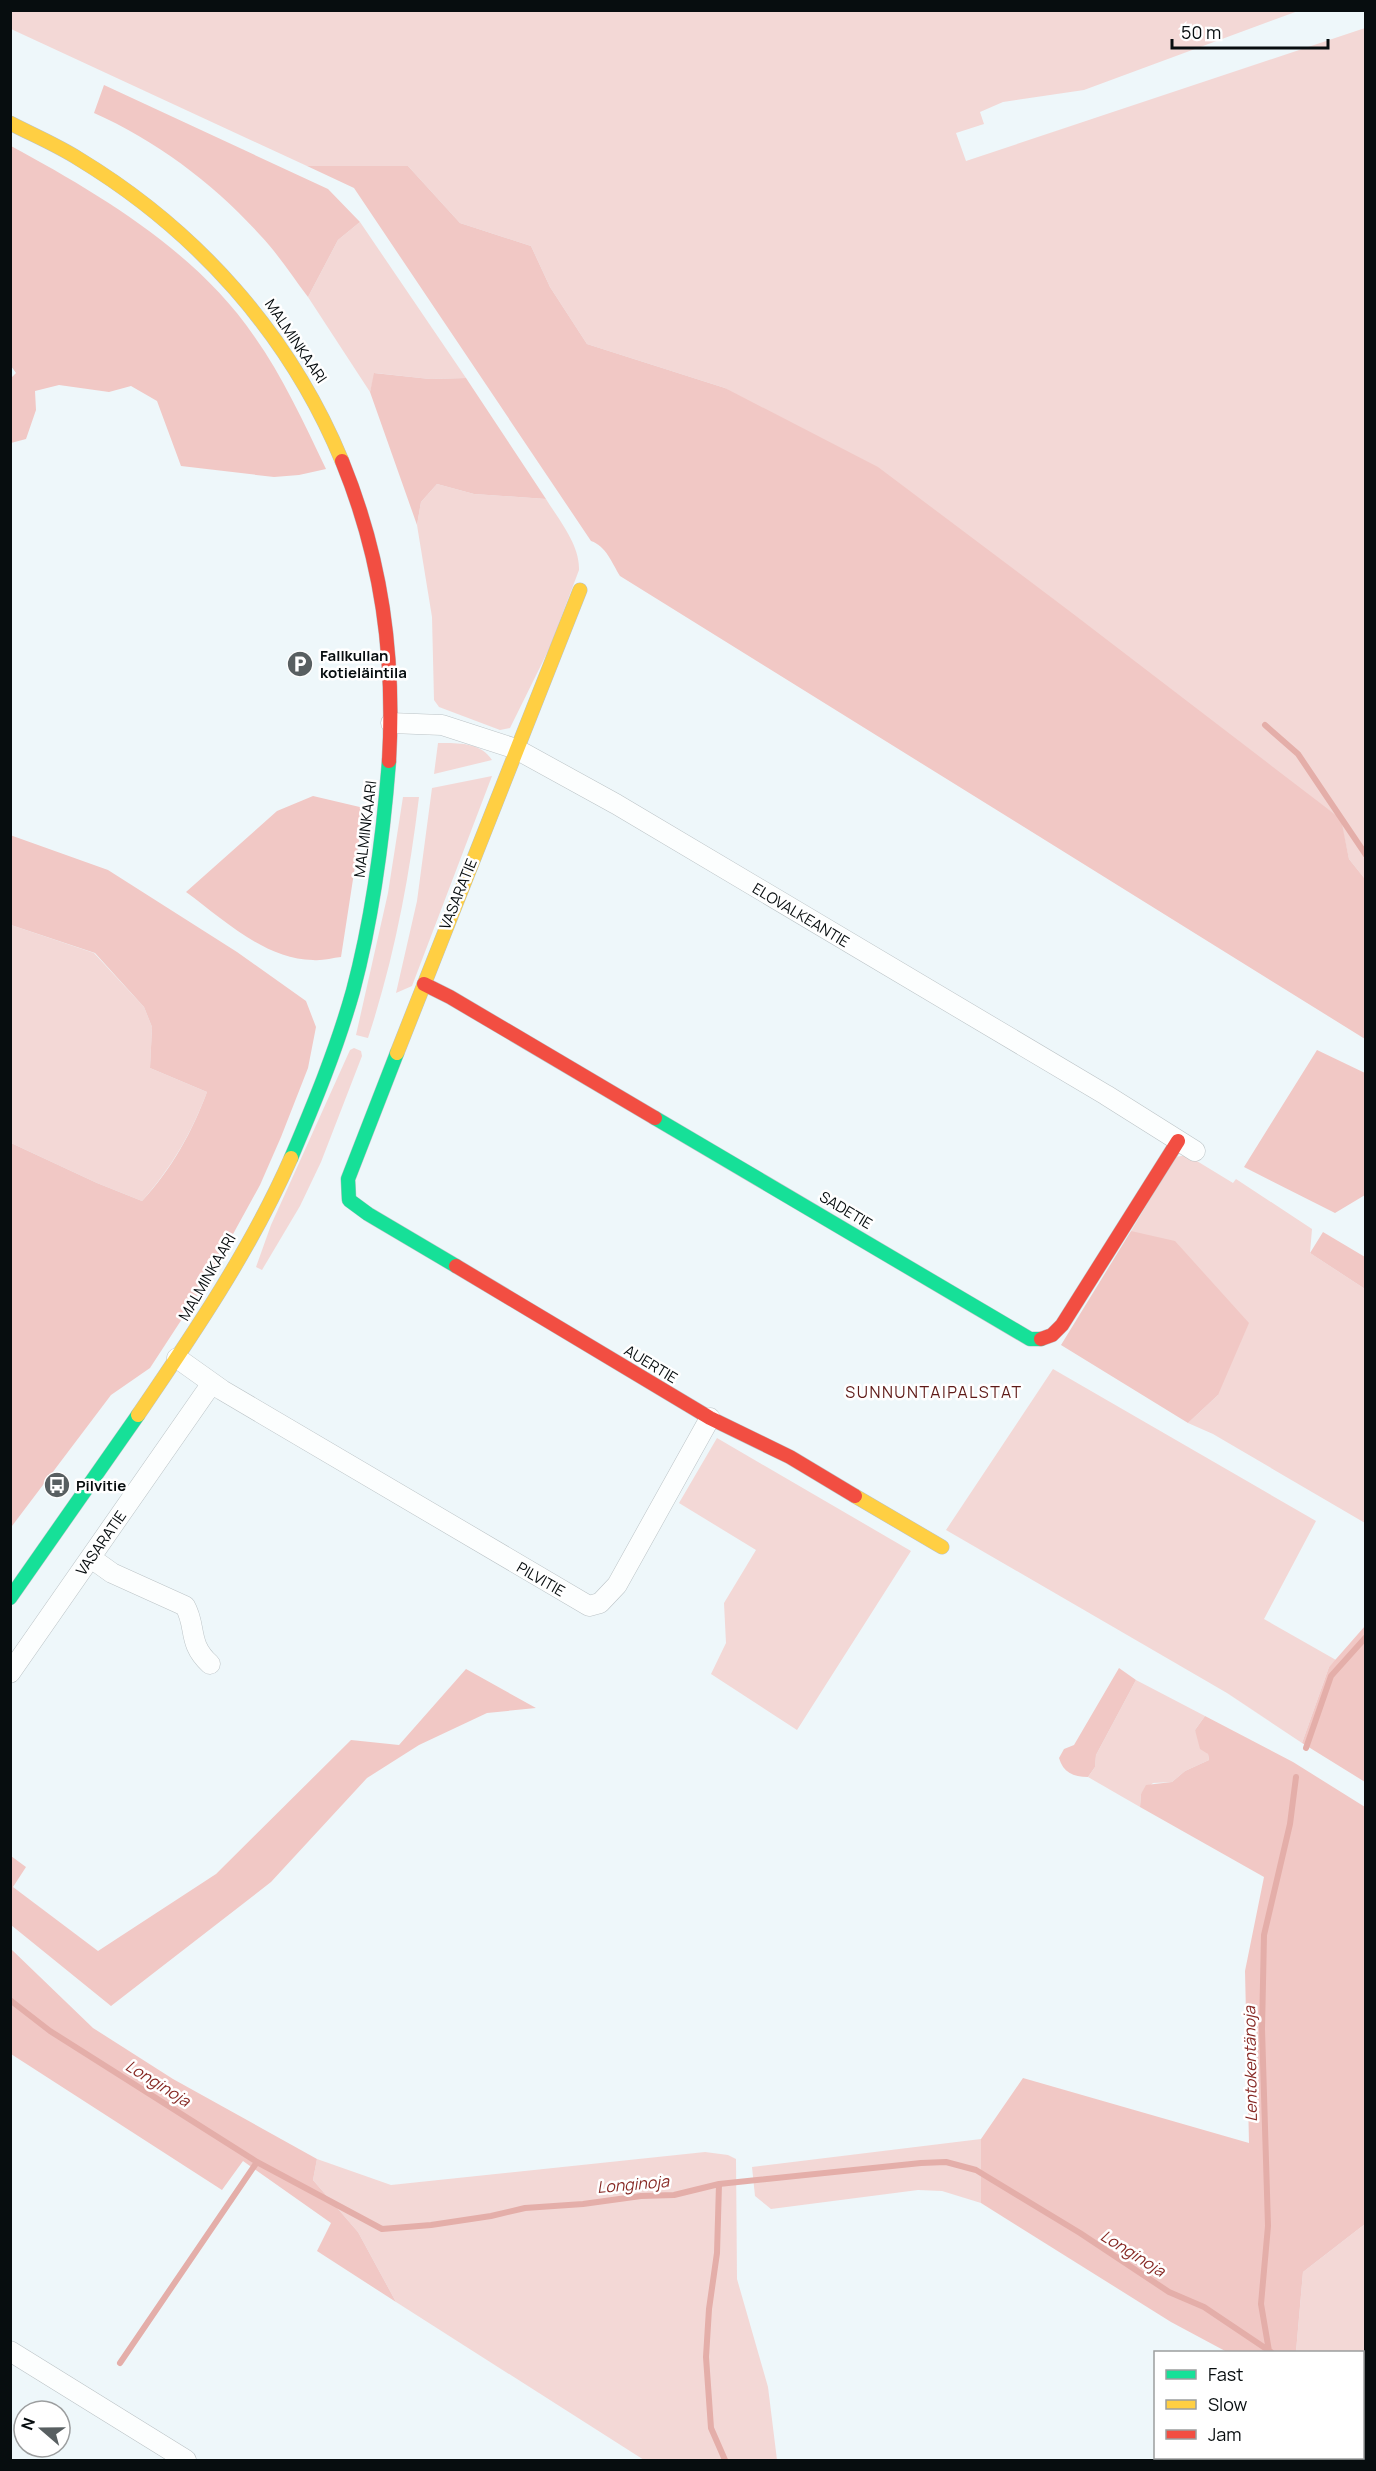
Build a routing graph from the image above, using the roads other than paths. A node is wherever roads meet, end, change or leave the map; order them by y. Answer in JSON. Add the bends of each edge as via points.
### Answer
{"nodes":[{"id":1,"x":10,"y":123,"type":"edge"},
{"id":2,"x":580,"y":590,"type":"dead end"},
{"id":3,"x":391,"y":723,"type":"junction"},
{"id":4,"x":516,"y":749,"type":"junction"},
{"id":5,"x":424,"y":984,"type":"junction"},
{"id":6,"x":1186,"y":1146,"type":"joint"},
{"id":7,"x":349,"y":1200,"type":"joint"},
{"id":8,"x":177,"y":1358,"type":"junction"},
{"id":9,"x":212,"y":1383,"type":"junction"},
{"id":10,"x":710,"y":1418,"type":"junction"},
{"id":11,"x":942,"y":1547,"type":"dead end"},
{"id":12,"x":91,"y":1558,"type":"junction"},
{"id":13,"x":10,"y":1598,"type":"edge"},
{"id":14,"x":210,"y":1664,"type":"dead end"},
{"id":15,"x":10,"y":1673,"type":"edge"},
{"id":16,"x":10,"y":2351,"type":"edge"},
{"id":17,"x":186,"y":2460,"type":"edge"}],
"edges":[{"from":1,"to":3,"type":"street","name":"MALMINKAARI","via":[[55,143],[145,203],[223,273],[291,358],[334,440],[363,516],[388,636]]},
{"from":2,"to":4,"type":"street","name":"VASARATIE"},
{"from":3,"to":4,"type":"street","name":"ELOVALKEANTIE","via":[[442,725]]},
{"from":3,"to":8,"type":"street","name":"MALMINKAARI","via":[[378,870],[347,1012],[288,1165],[233,1268]]},
{"from":4,"to":5,"type":"street","name":"VASARATIE"},
{"from":4,"to":6,"type":"street","name":"ELOVALKEANTIE","via":[[616,804]]},
{"from":5,"to":6,"type":"street","name":"SADETIE","via":[[1030,1339],[1043,1340],[1062,1325]]},
{"from":5,"to":7,"type":"street","name":"VASARATIE","via":[[348,1179]]},
{"from":7,"to":10,"type":"street","name":"AUERTIE"},
{"from":8,"to":9,"type":"street","name":"PILVITIE"},
{"from":8,"to":13,"type":"street","name":"MALMINKAARI"},
{"from":9,"to":10,"type":"street","name":"PILVITIE","via":[[589,1605],[600,1603],[617,1585]]},
{"from":9,"to":12,"type":"street","name":"VASARATIE"},
{"from":10,"to":11,"type":"street","name":"AUERTIE","via":[[816,1471]]},
{"from":12,"to":14,"type":"street","via":[[112,1573],[185,1606],[201,1656]]},
{"from":12,"to":15,"type":"street","name":"VASARATIE"},
{"from":16,"to":17,"type":"street"}]}
